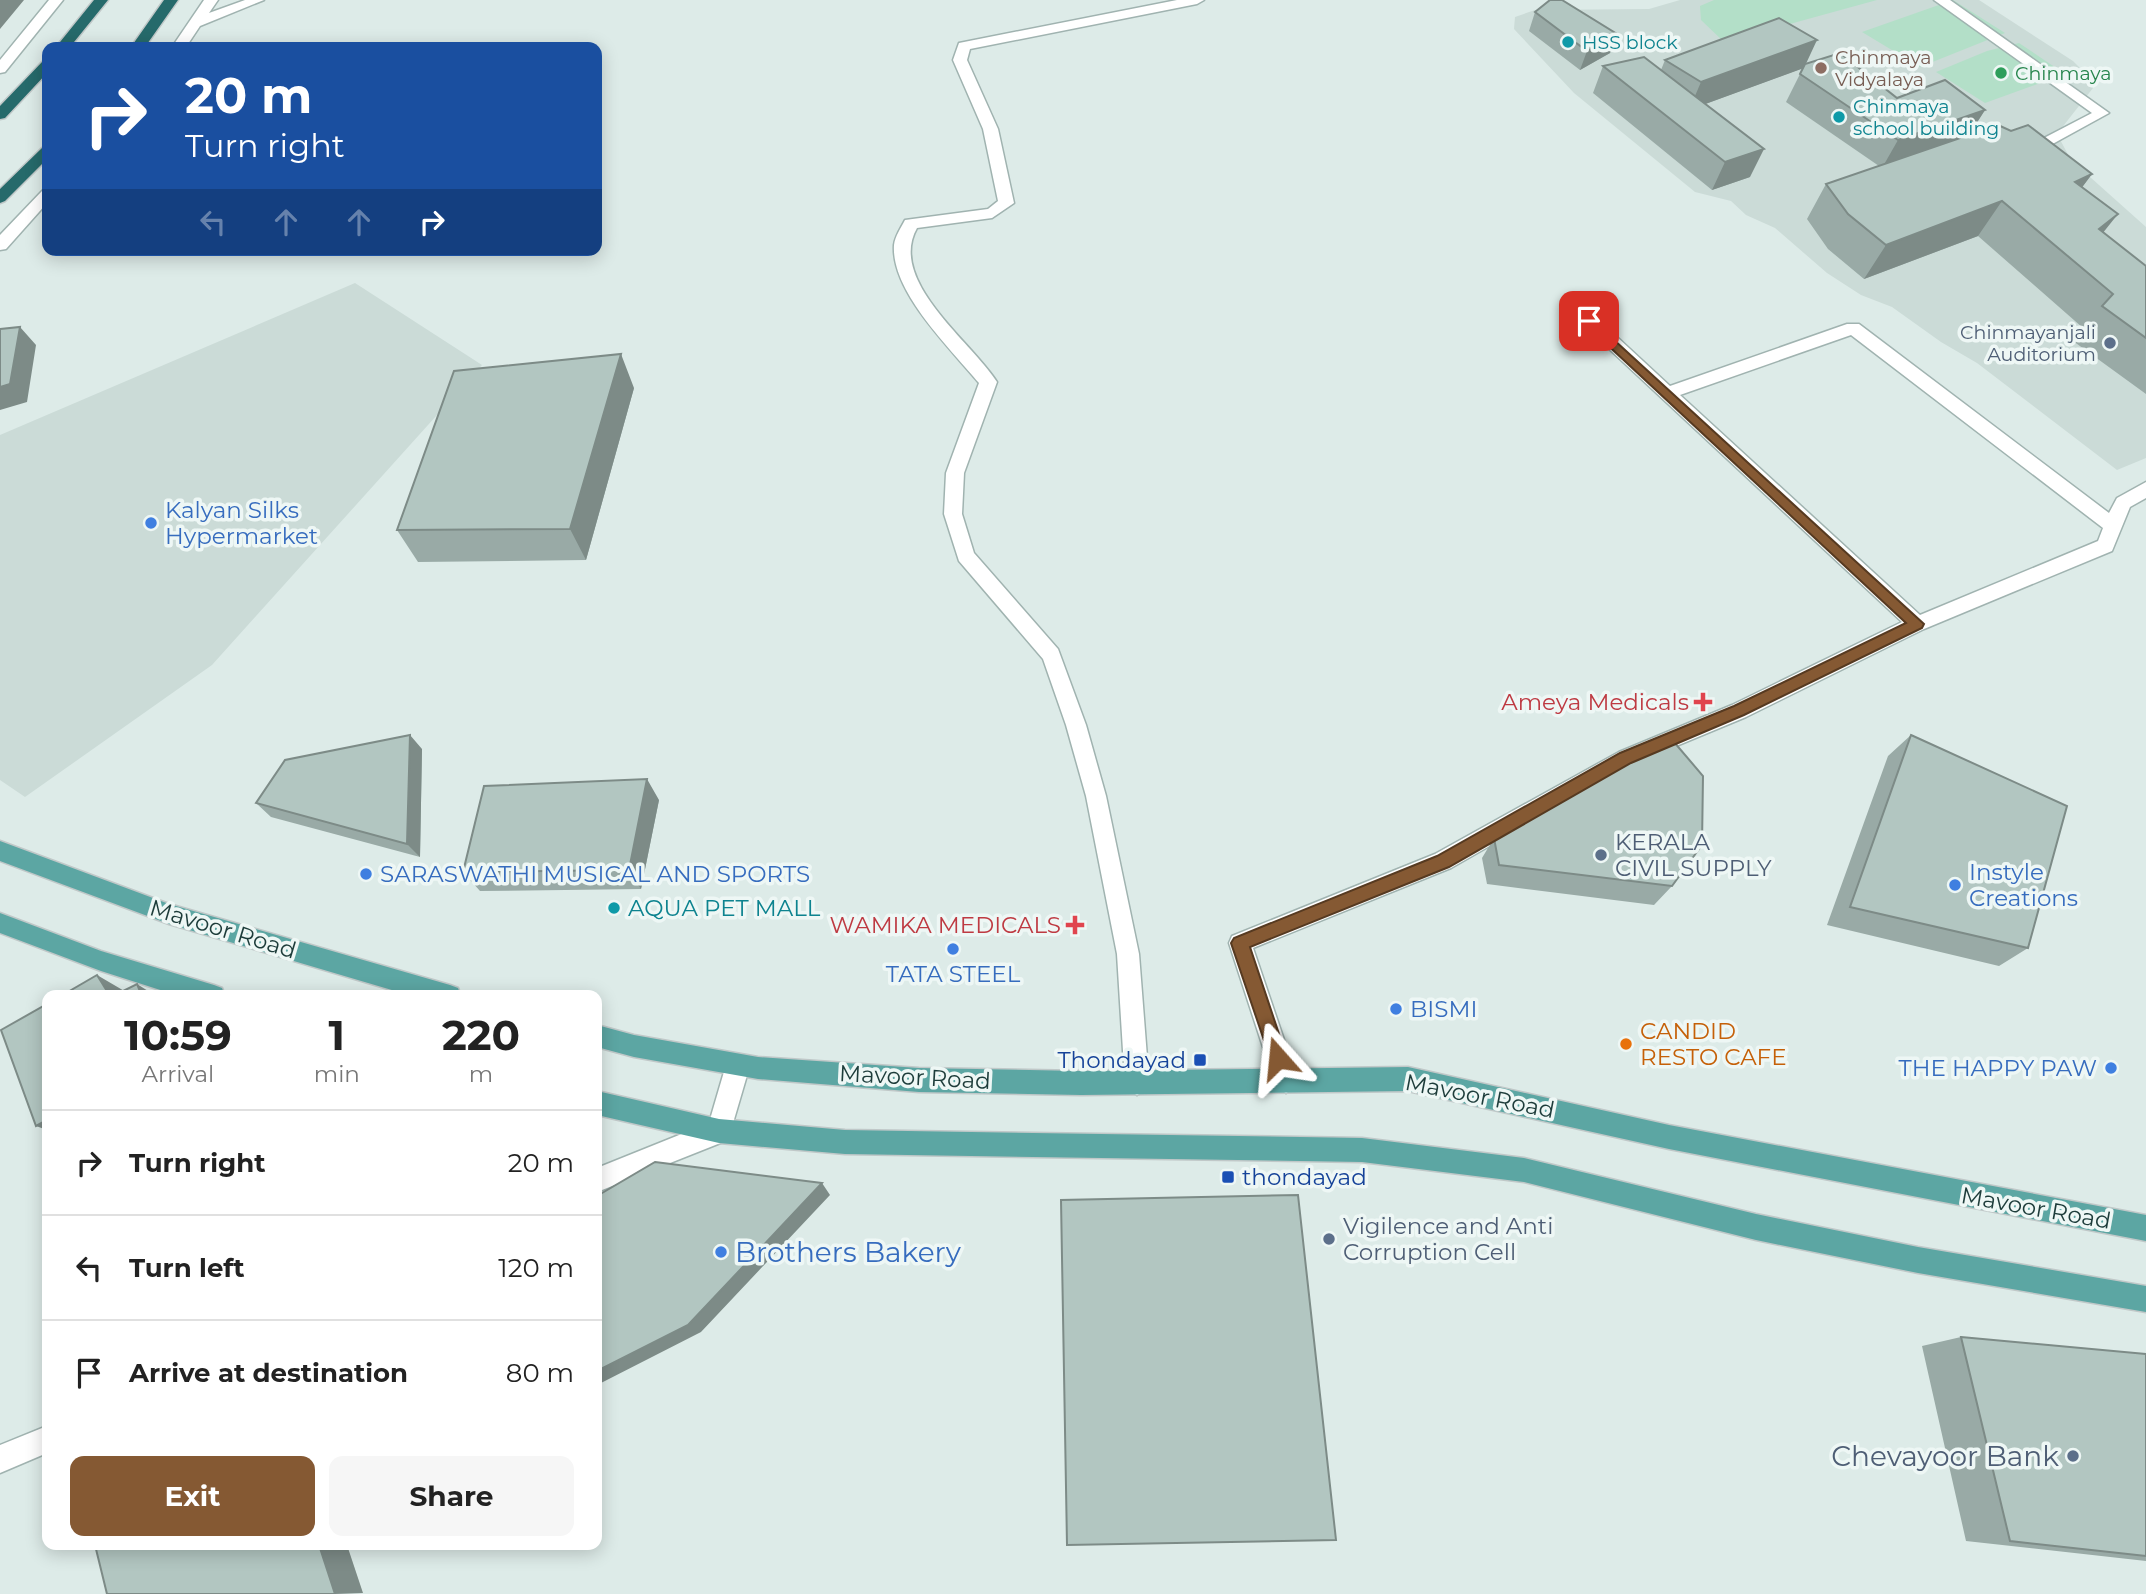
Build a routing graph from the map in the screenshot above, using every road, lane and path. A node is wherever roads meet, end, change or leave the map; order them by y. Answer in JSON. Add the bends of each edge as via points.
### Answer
{"nodes":[{"id":1,"x":56,"y":0,"type":"edge"},
{"id":2,"x":101,"y":0,"type":"edge"},
{"id":3,"x":171,"y":0,"type":"edge"},
{"id":4,"x":211,"y":0,"type":"edge"},
{"id":5,"x":257,"y":0,"type":"edge"},
{"id":6,"x":1197,"y":0,"type":"edge"},
{"id":7,"x":1941,"y":0,"type":"edge"},
{"id":8,"x":195,"y":23,"type":"junction"},
{"id":9,"x":67,"y":42,"type":"edge"},
{"id":10,"x":142,"y":42,"type":"edge"},
{"id":11,"x":182,"y":42,"type":"edge"},
{"id":12,"x":0,"y":69,"type":"edge"},
{"id":13,"x":42,"y":70,"type":"edge"},
{"id":14,"x":0,"y":116,"type":"edge"},
{"id":15,"x":42,"y":156,"type":"edge"},
{"id":16,"x":2031,"y":165,"type":"edge"},
{"id":17,"x":0,"y":198,"type":"edge"},
{"id":18,"x":42,"y":199,"type":"edge"},
{"id":19,"x":0,"y":245,"type":"edge"},
{"id":20,"x":1570,"y":303,"type":"dead end"},
{"id":21,"x":1667,"y":393,"type":"junction"},
{"id":22,"x":2146,"y":489,"type":"edge"},
{"id":23,"x":2113,"y":526,"type":"junction"},
{"id":24,"x":1917,"y":624,"type":"junction"},
{"id":25,"x":0,"y":851,"type":"edge"},
{"id":26,"x":0,"y":923,"type":"edge"},
{"id":27,"x":195,"y":990,"type":"edge"},
{"id":28,"x":429,"y":990,"type":"edge"},
{"id":29,"x":602,"y":1037,"type":"edge"},
{"id":30,"x":738,"y":1065,"type":"junction"},
{"id":31,"x":1286,"y":1081,"type":"junction"},
{"id":32,"x":1137,"y":1083,"type":"junction"},
{"id":33,"x":602,"y":1104,"type":"edge"},
{"id":34,"x":719,"y":1130,"type":"junction"},
{"id":35,"x":602,"y":1178,"type":"edge"},
{"id":36,"x":2146,"y":1228,"type":"edge"},
{"id":37,"x":2146,"y":1299,"type":"edge"},
{"id":38,"x":42,"y":1442,"type":"edge"},
{"id":39,"x":0,"y":1459,"type":"edge"}],
"edges":[{"from":1,"to":12,"type":"street"},
{"from":2,"to":9,"type":"highway"},
{"from":3,"to":10,"type":"highway"},
{"from":4,"to":8,"type":"street"},
{"from":5,"to":8,"type":"street"},
{"from":6,"to":32,"type":"street","via":[[964,46],[960,60],[991,126],[1006,203],[992,213],[911,224],[901,244],[905,273],[988,382],[955,473],[953,514],[966,556],[1051,655],[1076,725],[1096,796],[1128,954]]},
{"from":7,"to":16,"type":"street","via":[[2102,113],[2021,156]]},
{"from":8,"to":11,"type":"street"},
{"from":13,"to":14,"type":"highway"},
{"from":15,"to":17,"type":"highway"},
{"from":18,"to":19,"type":"street"},
{"from":20,"to":21,"type":"street"},
{"from":21,"to":23,"type":"street","via":[[1853,328]]},
{"from":21,"to":24,"type":"street"},
{"from":22,"to":23,"type":"street","via":[[2123,503]]},
{"from":23,"to":24,"type":"street","via":[[2105,546]]},
{"from":24,"to":31,"type":"street","via":[[1739,711],[1626,758],[1443,861],[1240,943]]},
{"from":25,"to":28,"type":"main road","name":"Mavoor Road","via":[[169,914]]},
{"from":26,"to":27,"type":"main road"},
{"from":29,"to":30,"type":"main road","name":"Mavoor Road"},
{"from":30,"to":32,"type":"main road","name":"Mavoor Road","via":[[919,1080]]},
{"from":30,"to":34,"type":"street"},
{"from":31,"to":32,"type":"main road","name":"Mavoor Road"},
{"from":31,"to":36,"type":"main road","name":"Mavoor Road","via":[[1408,1079],[1696,1142]]},
{"from":33,"to":34,"type":"main road"},
{"from":34,"to":35,"type":"street"},
{"from":34,"to":37,"type":"main road","via":[[845,1143],[1362,1150],[1524,1170],[1756,1227]]},
{"from":38,"to":39,"type":"street"}]}
